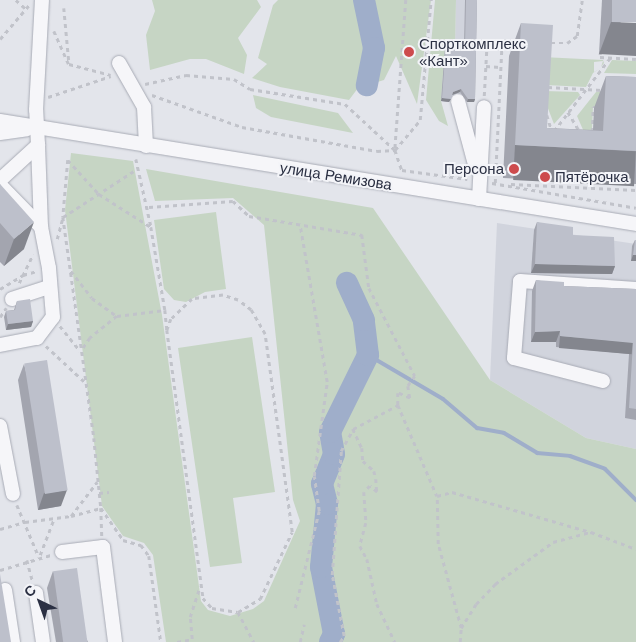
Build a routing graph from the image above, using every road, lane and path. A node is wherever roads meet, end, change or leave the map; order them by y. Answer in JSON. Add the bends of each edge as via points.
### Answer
{"nodes":[{"id":1,"x":16,"y":0,"type":"edge"},
{"id":2,"x":33,"y":0,"type":"edge"},
{"id":3,"x":42,"y":0,"type":"edge"},
{"id":4,"x":406,"y":0,"type":"edge"},
{"id":5,"x":431,"y":0,"type":"edge"},
{"id":6,"x":582,"y":0,"type":"edge"},
{"id":7,"x":64,"y":8,"type":"dead end"},
{"id":8,"x":26,"y":9,"type":"junction"},
{"id":9,"x":51,"y":24,"type":"dead end"},
{"id":10,"x":0,"y":39,"type":"edge"},
{"id":11,"x":487,"y":40,"type":"dead end"},
{"id":12,"x":528,"y":42,"type":"edge"},
{"id":13,"x":545,"y":43,"type":"edge"},
{"id":14,"x":601,"y":48,"type":"dead end"},
{"id":15,"x":610,"y":58,"type":"junction"},
{"id":16,"x":636,"y":59,"type":"edge"},
{"id":17,"x":69,"y":64,"type":"junction"},
{"id":18,"x":486,"y":66,"type":"junction"},
{"id":19,"x":500,"y":67,"type":"junction"},
{"id":20,"x":116,"y":69,"type":"junction"},
{"id":21,"x":133,"y":86,"type":"junction"},
{"id":22,"x":541,"y":87,"type":"edge"},
{"id":23,"x":586,"y":89,"type":"junction"},
{"id":24,"x":604,"y":90,"type":"edge"},
{"id":25,"x":43,"y":99,"type":"dead end"},
{"id":26,"x":458,"y":101,"type":"dead end"},
{"id":27,"x":604,"y":102,"type":"edge"},
{"id":28,"x":544,"y":106,"type":"edge"},
{"id":29,"x":484,"y":107,"type":"joint"},
{"id":30,"x":568,"y":112,"type":"junction"},
{"id":31,"x":0,"y":121,"type":"edge"},
{"id":32,"x":36,"y":128,"type":"junction"},
{"id":33,"x":0,"y":133,"type":"edge"},
{"id":34,"x":552,"y":133,"type":"junction"},
{"id":35,"x":592,"y":134,"type":"edge"},
{"id":36,"x":582,"y":136,"type":"edge"},
{"id":37,"x":548,"y":139,"type":"edge"},
{"id":38,"x":38,"y":145,"type":"junction"},
{"id":39,"x":146,"y":146,"type":"junction"},
{"id":40,"x":395,"y":150,"type":"junction"},
{"id":41,"x":136,"y":159,"type":"dead end"},
{"id":42,"x":138,"y":169,"type":"junction"},
{"id":43,"x":0,"y":180,"type":"edge"},
{"id":44,"x":480,"y":181,"type":"junction"},
{"id":45,"x":494,"y":183,"type":"junction"},
{"id":46,"x":0,"y":185,"type":"edge"},
{"id":47,"x":636,"y":190,"type":"edge"},
{"id":48,"x":99,"y":194,"type":"junction"},
{"id":49,"x":479,"y":199,"type":"junction"},
{"id":50,"x":149,"y":207,"type":"junction"},
{"id":51,"x":636,"y":208,"type":"edge"},
{"id":52,"x":63,"y":217,"type":"junction"},
{"id":53,"x":636,"y":224,"type":"edge"},
{"id":54,"x":300,"y":226,"type":"junction"},
{"id":55,"x":151,"y":227,"type":"junction"},
{"id":56,"x":41,"y":231,"type":"junction"},
{"id":57,"x":56,"y":243,"type":"dead end"},
{"id":58,"x":49,"y":268,"type":"junction"},
{"id":59,"x":70,"y":269,"type":"junction"},
{"id":60,"x":23,"y":275,"type":"junction"},
{"id":61,"x":49,"y":287,"type":"junction"},
{"id":62,"x":636,"y":288,"type":"edge"},
{"id":63,"x":0,"y":289,"type":"edge"},
{"id":64,"x":12,"y":298,"type":"junction"},
{"id":65,"x":166,"y":310,"type":"junction"},
{"id":66,"x":116,"y":316,"type":"junction"},
{"id":67,"x":0,"y":317,"type":"edge"},
{"id":68,"x":53,"y":317,"type":"junction"},
{"id":69,"x":168,"y":330,"type":"junction"},
{"id":70,"x":37,"y":338,"type":"junction"},
{"id":71,"x":0,"y":345,"type":"edge"},
{"id":72,"x":81,"y":352,"type":"junction"},
{"id":73,"x":603,"y":381,"type":"dead end"},
{"id":74,"x":86,"y":383,"type":"junction"},
{"id":75,"x":398,"y":405,"type":"junction"},
{"id":76,"x":0,"y":426,"type":"edge"},
{"id":77,"x":353,"y":429,"type":"junction"},
{"id":78,"x":98,"y":481,"type":"junction"},
{"id":79,"x":109,"y":492,"type":"dead end"},
{"id":80,"x":99,"y":493,"type":"junction"},
{"id":81,"x":13,"y":494,"type":"joint"},
{"id":82,"x":437,"y":496,"type":"junction"},
{"id":83,"x":101,"y":508,"type":"junction"},
{"id":84,"x":71,"y":516,"type":"junction"},
{"id":85,"x":54,"y":518,"type":"junction"},
{"id":86,"x":24,"y":522,"type":"junction"},
{"id":87,"x":0,"y":529,"type":"edge"},
{"id":88,"x":591,"y":532,"type":"junction"},
{"id":89,"x":103,"y":547,"type":"junction"},
{"id":90,"x":636,"y":549,"type":"edge"},
{"id":91,"x":62,"y":552,"type":"joint"},
{"id":92,"x":39,"y":557,"type":"junction"},
{"id":93,"x":27,"y":560,"type":"junction"},
{"id":94,"x":0,"y":570,"type":"edge"},
{"id":95,"x":201,"y":585,"type":"junction"},
{"id":96,"x":5,"y":590,"type":"edge"},
{"id":97,"x":36,"y":593,"type":"joint"},
{"id":98,"x":295,"y":608,"type":"dead end"},
{"id":99,"x":238,"y":612,"type":"junction"},
{"id":100,"x":304,"y":624,"type":"dead end"},
{"id":101,"x":461,"y":628,"type":"junction"},
{"id":102,"x":192,"y":640,"type":"edge"},
{"id":103,"x":13,"y":642,"type":"edge"},
{"id":104,"x":43,"y":642,"type":"edge"},
{"id":105,"x":115,"y":642,"type":"edge"},
{"id":106,"x":161,"y":642,"type":"edge"},
{"id":107,"x":177,"y":642,"type":"edge"},
{"id":108,"x":254,"y":642,"type":"edge"},
{"id":109,"x":300,"y":642,"type":"edge"},
{"id":110,"x":340,"y":642,"type":"edge"},
{"id":111,"x":395,"y":642,"type":"edge"},
{"id":112,"x":460,"y":642,"type":"edge"}],
"edges":[{"from":1,"to":8,"type":"path"},
{"from":2,"to":8,"type":"path"},
{"from":3,"to":32,"type":"street"},
{"from":4,"to":40,"type":"path"},
{"from":5,"to":40,"type":"path","via":[[420,120]]},
{"from":6,"to":13,"type":"path","via":[[577,36],[567,43]]},
{"from":7,"to":17,"type":"path"},
{"from":8,"to":10,"type":"path"},
{"from":9,"to":17,"type":"path"},
{"from":11,"to":18,"type":"path"},
{"from":12,"to":19,"type":"path","via":[[502,40]]},
{"from":14,"to":15,"type":"path","via":[[600,58]]},
{"from":15,"to":16,"type":"path"},
{"from":15,"to":23,"type":"path"},
{"from":17,"to":20,"type":"path"},
{"from":18,"to":19,"type":"path"},
{"from":18,"to":29,"type":"path"},
{"from":19,"to":45,"type":"path"},
{"from":20,"to":21,"type":"street"},
{"from":20,"to":21,"type":"path"},
{"from":20,"to":25,"type":"path"},
{"from":21,"to":39,"type":"street","via":[[147,119]]},
{"from":21,"to":40,"type":"path","via":[[242,127],[377,151]]},
{"from":21,"to":40,"type":"path","via":[[186,75],[234,79],[250,88],[345,104]]},
{"from":22,"to":23,"type":"path"},
{"from":23,"to":24,"type":"path"},
{"from":23,"to":30,"type":"path"},
{"from":26,"to":44,"type":"street"},
{"from":27,"to":35,"type":"path","via":[[600,107],[593,107]]},
{"from":28,"to":34,"type":"path"},
{"from":29,"to":44,"type":"street"},
{"from":30,"to":34,"type":"path"},
{"from":30,"to":36,"type":"path"},
{"from":31,"to":32,"type":"street","name":"улица Ремизова"},
{"from":32,"to":33,"type":"street","name":"улица Ремизова"},
{"from":32,"to":38,"type":"street"},
{"from":32,"to":39,"type":"street","name":"улица Ремизова"},
{"from":34,"to":37,"type":"path"},
{"from":38,"to":43,"type":"street"},
{"from":38,"to":56,"type":"street"},
{"from":39,"to":49,"type":"street","name":"улица Ремизова"},
{"from":40,"to":44,"type":"path","via":[[402,170]]},
{"from":41,"to":42,"type":"path"},
{"from":42,"to":48,"type":"path"},
{"from":42,"to":50,"type":"path"},
{"from":44,"to":45,"type":"path"},
{"from":44,"to":49,"type":"street"},
{"from":45,"to":47,"type":"path"},
{"from":45,"to":51,"type":"path"},
{"from":46,"to":56,"type":"street"},
{"from":48,"to":52,"type":"path"},
{"from":48,"to":52,"type":"path","via":[[68,160]]},
{"from":48,"to":55,"type":"path"},
{"from":49,"to":53,"type":"street","name":"улица Ремизова"},
{"from":50,"to":54,"type":"path","via":[[233,201],[249,216]]},
{"from":50,"to":55,"type":"path"},
{"from":52,"to":57,"type":"path"},
{"from":52,"to":59,"type":"path"},
{"from":54,"to":75,"type":"path","via":[[362,235],[369,288],[415,376],[408,386],[410,398],[398,392]]},
{"from":54,"to":98,"type":"path","via":[[327,382],[314,476],[319,511]]},
{"from":55,"to":65,"type":"path"},
{"from":56,"to":58,"type":"street"},
{"from":56,"to":60,"type":"path"},
{"from":58,"to":60,"type":"path"},
{"from":58,"to":61,"type":"street"},
{"from":59,"to":66,"type":"path","via":[[92,298]]},
{"from":59,"to":72,"type":"path"},
{"from":60,"to":63,"type":"path"},
{"from":60,"to":64,"type":"path"},
{"from":61,"to":64,"type":"street"},
{"from":61,"to":68,"type":"street"},
{"from":62,"to":73,"type":"street","via":[[520,281],[514,358]]},
{"from":64,"to":67,"type":"path"},
{"from":65,"to":66,"type":"path"},
{"from":65,"to":69,"type":"path"},
{"from":66,"to":72,"type":"path","via":[[90,338]]},
{"from":68,"to":70,"type":"street"},
{"from":68,"to":72,"type":"path"},
{"from":69,"to":95,"type":"path"},
{"from":69,"to":99,"type":"path","via":[[171,319],[192,299],[223,295],[238,300],[251,310],[264,334],[292,532],[260,600]]},
{"from":70,"to":71,"type":"street"},
{"from":70,"to":74,"type":"path"},
{"from":72,"to":74,"type":"path"},
{"from":74,"to":78,"type":"path"},
{"from":75,"to":77,"type":"path"},
{"from":75,"to":82,"type":"path"},
{"from":76,"to":81,"type":"street"},
{"from":77,"to":110,"type":"path","via":[[341,450],[332,575],[344,636]]},
{"from":77,"to":111,"type":"path","via":[[362,448],[363,461],[374,471],[376,479],[376,492],[370,486],[364,492],[366,523],[360,546],[367,559],[378,604]]},
{"from":78,"to":80,"type":"path"},
{"from":78,"to":84,"type":"path"},
{"from":79,"to":80,"type":"path"},
{"from":80,"to":83,"type":"path"},
{"from":81,"to":86,"type":"path"},
{"from":82,"to":88,"type":"path","via":[[452,492]]},
{"from":82,"to":101,"type":"path","via":[[438,544]]},
{"from":83,"to":84,"type":"path"},
{"from":83,"to":89,"type":"path"},
{"from":83,"to":106,"type":"path","via":[[123,540],[141,545],[149,556]]},
{"from":84,"to":85,"type":"path"},
{"from":85,"to":86,"type":"path"},
{"from":85,"to":92,"type":"path"},
{"from":86,"to":87,"type":"path"},
{"from":86,"to":92,"type":"path"},
{"from":88,"to":90,"type":"path"},
{"from":88,"to":101,"type":"path","via":[[553,542],[495,584],[476,604]]},
{"from":89,"to":91,"type":"street"},
{"from":89,"to":105,"type":"street"},
{"from":91,"to":92,"type":"path"},
{"from":92,"to":93,"type":"path"},
{"from":93,"to":94,"type":"path"},
{"from":93,"to":97,"type":"path"},
{"from":95,"to":99,"type":"path","via":[[206,605],[224,612]]},
{"from":95,"to":102,"type":"path","via":[[190,617]]},
{"from":96,"to":103,"type":"street"},
{"from":97,"to":104,"type":"street"},
{"from":99,"to":108,"type":"path"},
{"from":100,"to":109,"type":"path"},
{"from":101,"to":112,"type":"path"},
{"from":102,"to":107,"type":"path"}]}
